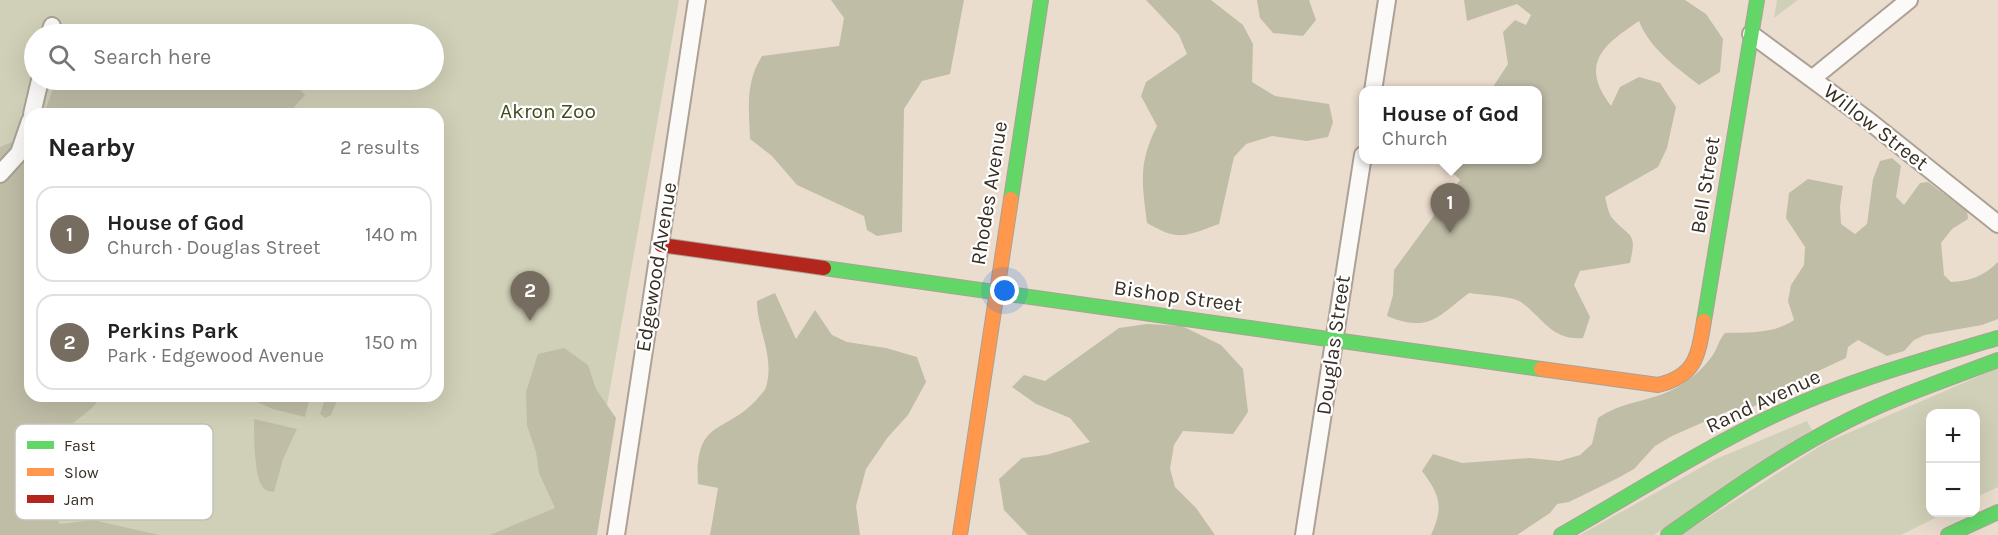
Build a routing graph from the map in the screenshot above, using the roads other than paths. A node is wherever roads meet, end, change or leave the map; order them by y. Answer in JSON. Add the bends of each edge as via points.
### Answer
{"nodes":[{"id":1,"x":696,"y":0,"type":"edge"},
{"id":2,"x":1041,"y":0,"type":"edge"},
{"id":3,"x":1387,"y":0,"type":"edge"},
{"id":4,"x":1757,"y":0,"type":"edge"},
{"id":5,"x":1909,"y":0,"type":"edge"},
{"id":6,"x":1751,"y":34,"type":"junction"},
{"id":7,"x":1813,"y":78,"type":"junction"},
{"id":8,"x":1374,"y":86,"type":"edge"},
{"id":9,"x":38,"y":90,"type":"edge"},
{"id":10,"x":33,"y":108,"type":"edge"},
{"id":11,"x":24,"y":138,"type":"edge"},
{"id":12,"x":1362,"y":164,"type":"edge"},
{"id":13,"x":0,"y":174,"type":"edge"},
{"id":14,"x":1998,"y":224,"type":"edge"},
{"id":15,"x":661,"y":245,"type":"junction"},
{"id":16,"x":995,"y":292,"type":"junction"},
{"id":17,"x":1998,"y":338,"type":"edge"},
{"id":18,"x":1335,"y":341,"type":"junction"},
{"id":19,"x":1998,"y":360,"type":"edge"},
{"id":20,"x":1687,"y":373,"type":"joint"},
{"id":21,"x":1998,"y":512,"type":"edge"},
{"id":22,"x":616,"y":535,"type":"edge"},
{"id":23,"x":960,"y":535,"type":"edge"},
{"id":24,"x":1304,"y":535,"type":"edge"},
{"id":25,"x":1561,"y":535,"type":"edge"},
{"id":26,"x":1668,"y":535,"type":"edge"},
{"id":27,"x":1948,"y":535,"type":"edge"}],
"edges":[{"from":1,"to":15,"type":"street","name":"Edgewood Avenue"},
{"from":2,"to":16,"type":"main road","name":"Rhodes Avenue"},
{"from":3,"to":8,"type":"street"},
{"from":4,"to":6,"type":"main road","name":"Bell Street"},
{"from":5,"to":7,"type":"street"},
{"from":6,"to":7,"type":"street","name":"Willow Street"},
{"from":6,"to":20,"type":"main road","name":"Bell Street","via":[[1698,358]]},
{"from":7,"to":14,"type":"street","name":"Willow Street"},
{"from":9,"to":10,"type":"street"},
{"from":11,"to":13,"type":"street","via":[[19,153]]},
{"from":12,"to":18,"type":"street","name":"Douglas Street"},
{"from":15,"to":16,"type":"main road","name":"Bishop Street"},
{"from":15,"to":22,"type":"street","name":"Edgewood Avenue"},
{"from":16,"to":18,"type":"main road","name":"Bishop Street"},
{"from":16,"to":23,"type":"main road","name":"Rhodes Avenue"},
{"from":17,"to":25,"type":"main road","name":"Rand Avenue","via":[[1876,374],[1780,412]]},
{"from":18,"to":20,"type":"main road","name":"Bishop Street","via":[[1658,386],[1675,382]]},
{"from":18,"to":24,"type":"street","name":"Douglas Street"},
{"from":19,"to":26,"type":"main road","via":[[1850,420],[1792,452]]},
{"from":21,"to":27,"type":"main road"}]}
